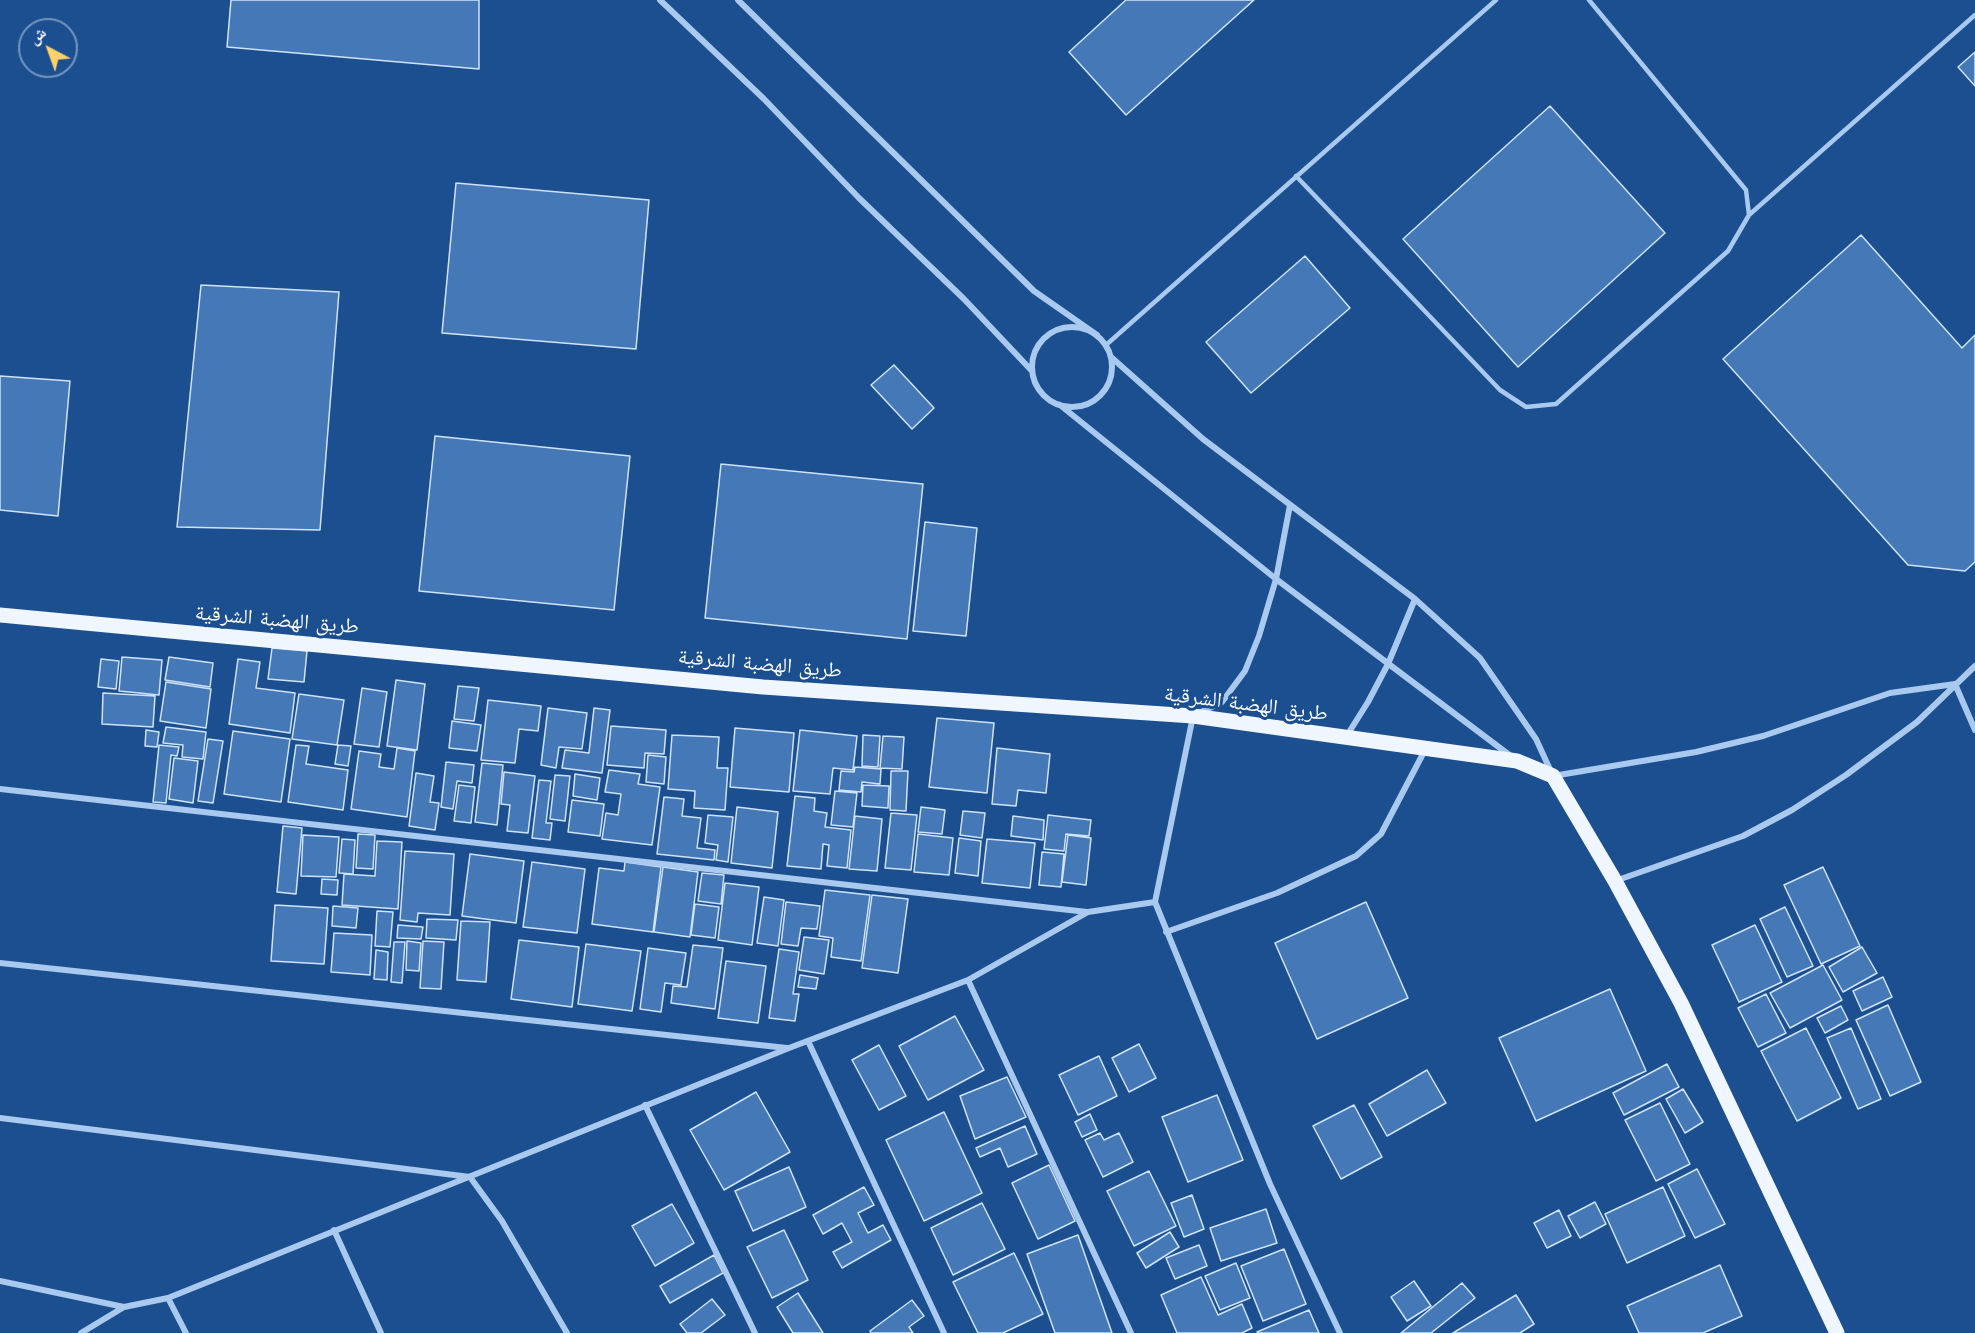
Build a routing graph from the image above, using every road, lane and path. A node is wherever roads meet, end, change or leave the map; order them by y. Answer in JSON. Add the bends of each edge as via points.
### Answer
{"nodes":[{"id":1,"x":660,"y":0,"type":"edge"},
{"id":2,"x":738,"y":0,"type":"edge"},
{"id":3,"x":1496,"y":0,"type":"edge"},
{"id":4,"x":1589,"y":0,"type":"edge"},
{"id":5,"x":1975,"y":15,"type":"edge"},
{"id":6,"x":1296,"y":176,"type":"junction"},
{"id":7,"x":1749,"y":215,"type":"junction"},
{"id":8,"x":1097,"y":335,"type":"junction"},
{"id":9,"x":1106,"y":345,"type":"junction"},
{"id":10,"x":1111,"y":357,"type":"junction"},
{"id":11,"x":1032,"y":371,"type":"junction"},
{"id":12,"x":1060,"y":405,"type":"junction"},
{"id":13,"x":1290,"y":505,"type":"junction"},
{"id":14,"x":1276,"y":579,"type":"junction"},
{"id":15,"x":1415,"y":598,"type":"junction"},
{"id":16,"x":0,"y":615,"type":"edge"},
{"id":17,"x":1388,"y":664,"type":"junction"},
{"id":18,"x":1975,"y":666,"type":"edge"},
{"id":19,"x":1955,"y":684,"type":"junction"},
{"id":20,"x":1193,"y":716,"type":"junction"},
{"id":21,"x":1975,"y":730,"type":"edge"},
{"id":22,"x":1346,"y":738,"type":"junction"},
{"id":23,"x":1427,"y":747,"type":"junction"},
{"id":24,"x":1517,"y":761,"type":"junction"},
{"id":25,"x":1553,"y":776,"type":"junction"},
{"id":26,"x":0,"y":789,"type":"edge"},
{"id":27,"x":1615,"y":881,"type":"junction"},
{"id":28,"x":1155,"y":902,"type":"junction"},
{"id":29,"x":1088,"y":912,"type":"junction"},
{"id":30,"x":1166,"y":932,"type":"junction"},
{"id":31,"x":0,"y":963,"type":"edge"},
{"id":32,"x":968,"y":980,"type":"junction"},
{"id":33,"x":808,"y":1041,"type":"junction"},
{"id":34,"x":789,"y":1048,"type":"junction"},
{"id":35,"x":645,"y":1105,"type":"junction"},
{"id":36,"x":0,"y":1118,"type":"edge"},
{"id":37,"x":470,"y":1177,"type":"junction"},
{"id":38,"x":334,"y":1230,"type":"junction"},
{"id":39,"x":0,"y":1281,"type":"edge"},
{"id":40,"x":168,"y":1298,"type":"junction"},
{"id":41,"x":124,"y":1307,"type":"junction"},
{"id":42,"x":81,"y":1333,"type":"edge"},
{"id":43,"x":186,"y":1333,"type":"edge"},
{"id":44,"x":381,"y":1333,"type":"edge"},
{"id":45,"x":567,"y":1333,"type":"edge"},
{"id":46,"x":755,"y":1333,"type":"edge"},
{"id":47,"x":944,"y":1333,"type":"edge"},
{"id":48,"x":1131,"y":1333,"type":"edge"},
{"id":49,"x":1340,"y":1333,"type":"edge"},
{"id":50,"x":1837,"y":1333,"type":"edge"}],
"edges":[{"from":1,"to":11,"type":"street","via":[[764,99]]},
{"from":2,"to":8,"type":"street","via":[[1034,291]]},
{"from":3,"to":6,"type":"lane"},
{"from":4,"to":7,"type":"lane","via":[[1746,190]]},
{"from":5,"to":7,"type":"lane"},
{"from":6,"to":7,"type":"lane","via":[[1500,390],[1526,407],[1556,404],[1728,251]]},
{"from":6,"to":9,"type":"lane"},
{"from":8,"to":9,"type":"street"},
{"from":8,"to":11,"type":"street","via":[[1072,326],[1059,329],[1038,345]]},
{"from":9,"to":10,"type":"street"},
{"from":10,"to":12,"type":"street","via":[[1110,381],[1104,392],[1084,406]]},
{"from":10,"to":13,"type":"street","via":[[1203,439]]},
{"from":11,"to":12,"type":"street","via":[[1041,392]]},
{"from":12,"to":14,"type":"street"},
{"from":13,"to":14,"type":"street"},
{"from":13,"to":15,"type":"street"},
{"from":14,"to":17,"type":"street"},
{"from":14,"to":20,"type":"street","via":[[1245,670],[1222,702]]},
{"from":15,"to":17,"type":"street"},
{"from":15,"to":25,"type":"street","via":[[1480,658],[1536,739]]},
{"from":16,"to":20,"type":"main road","name":"طريق الهضبة الشرقية","via":[[763,687]]},
{"from":17,"to":22,"type":"street"},
{"from":17,"to":24,"type":"street"},
{"from":18,"to":19,"type":"street"},
{"from":19,"to":21,"type":"street"},
{"from":19,"to":25,"type":"street","via":[[1890,693],[1763,736],[1696,752]]},
{"from":19,"to":27,"type":"street","via":[[1917,722],[1792,810],[1743,836]]},
{"from":20,"to":22,"type":"main road","name":"طريق الهضبة الشرقية"},
{"from":20,"to":28,"type":"street"},
{"from":22,"to":23,"type":"main road","name":"طريق الهضبة الشرقية"},
{"from":23,"to":24,"type":"main road","name":"طريق الهضبة الشرقية"},
{"from":23,"to":30,"type":"street","via":[[1381,834],[1356,856],[1277,892]]},
{"from":24,"to":25,"type":"main road","name":"طريق الهضبة الشرقية"},
{"from":25,"to":27,"type":"main road"},
{"from":26,"to":29,"type":"street"},
{"from":27,"to":50,"type":"main road","via":[[1681,1003]]},
{"from":28,"to":29,"type":"street"},
{"from":28,"to":30,"type":"street"},
{"from":29,"to":32,"type":"street"},
{"from":30,"to":49,"type":"street","via":[[1270,1184]]},
{"from":31,"to":34,"type":"street"},
{"from":32,"to":33,"type":"street"},
{"from":32,"to":48,"type":"street"},
{"from":33,"to":34,"type":"street"},
{"from":33,"to":47,"type":"street"},
{"from":34,"to":35,"type":"street"},
{"from":35,"to":37,"type":"street"},
{"from":35,"to":46,"type":"street"},
{"from":36,"to":37,"type":"street"},
{"from":37,"to":38,"type":"street"},
{"from":37,"to":45,"type":"street","via":[[502,1221]]},
{"from":38,"to":40,"type":"street"},
{"from":38,"to":44,"type":"street"},
{"from":39,"to":41,"type":"street"},
{"from":40,"to":41,"type":"street"},
{"from":40,"to":43,"type":"street"},
{"from":41,"to":42,"type":"street"}]}
